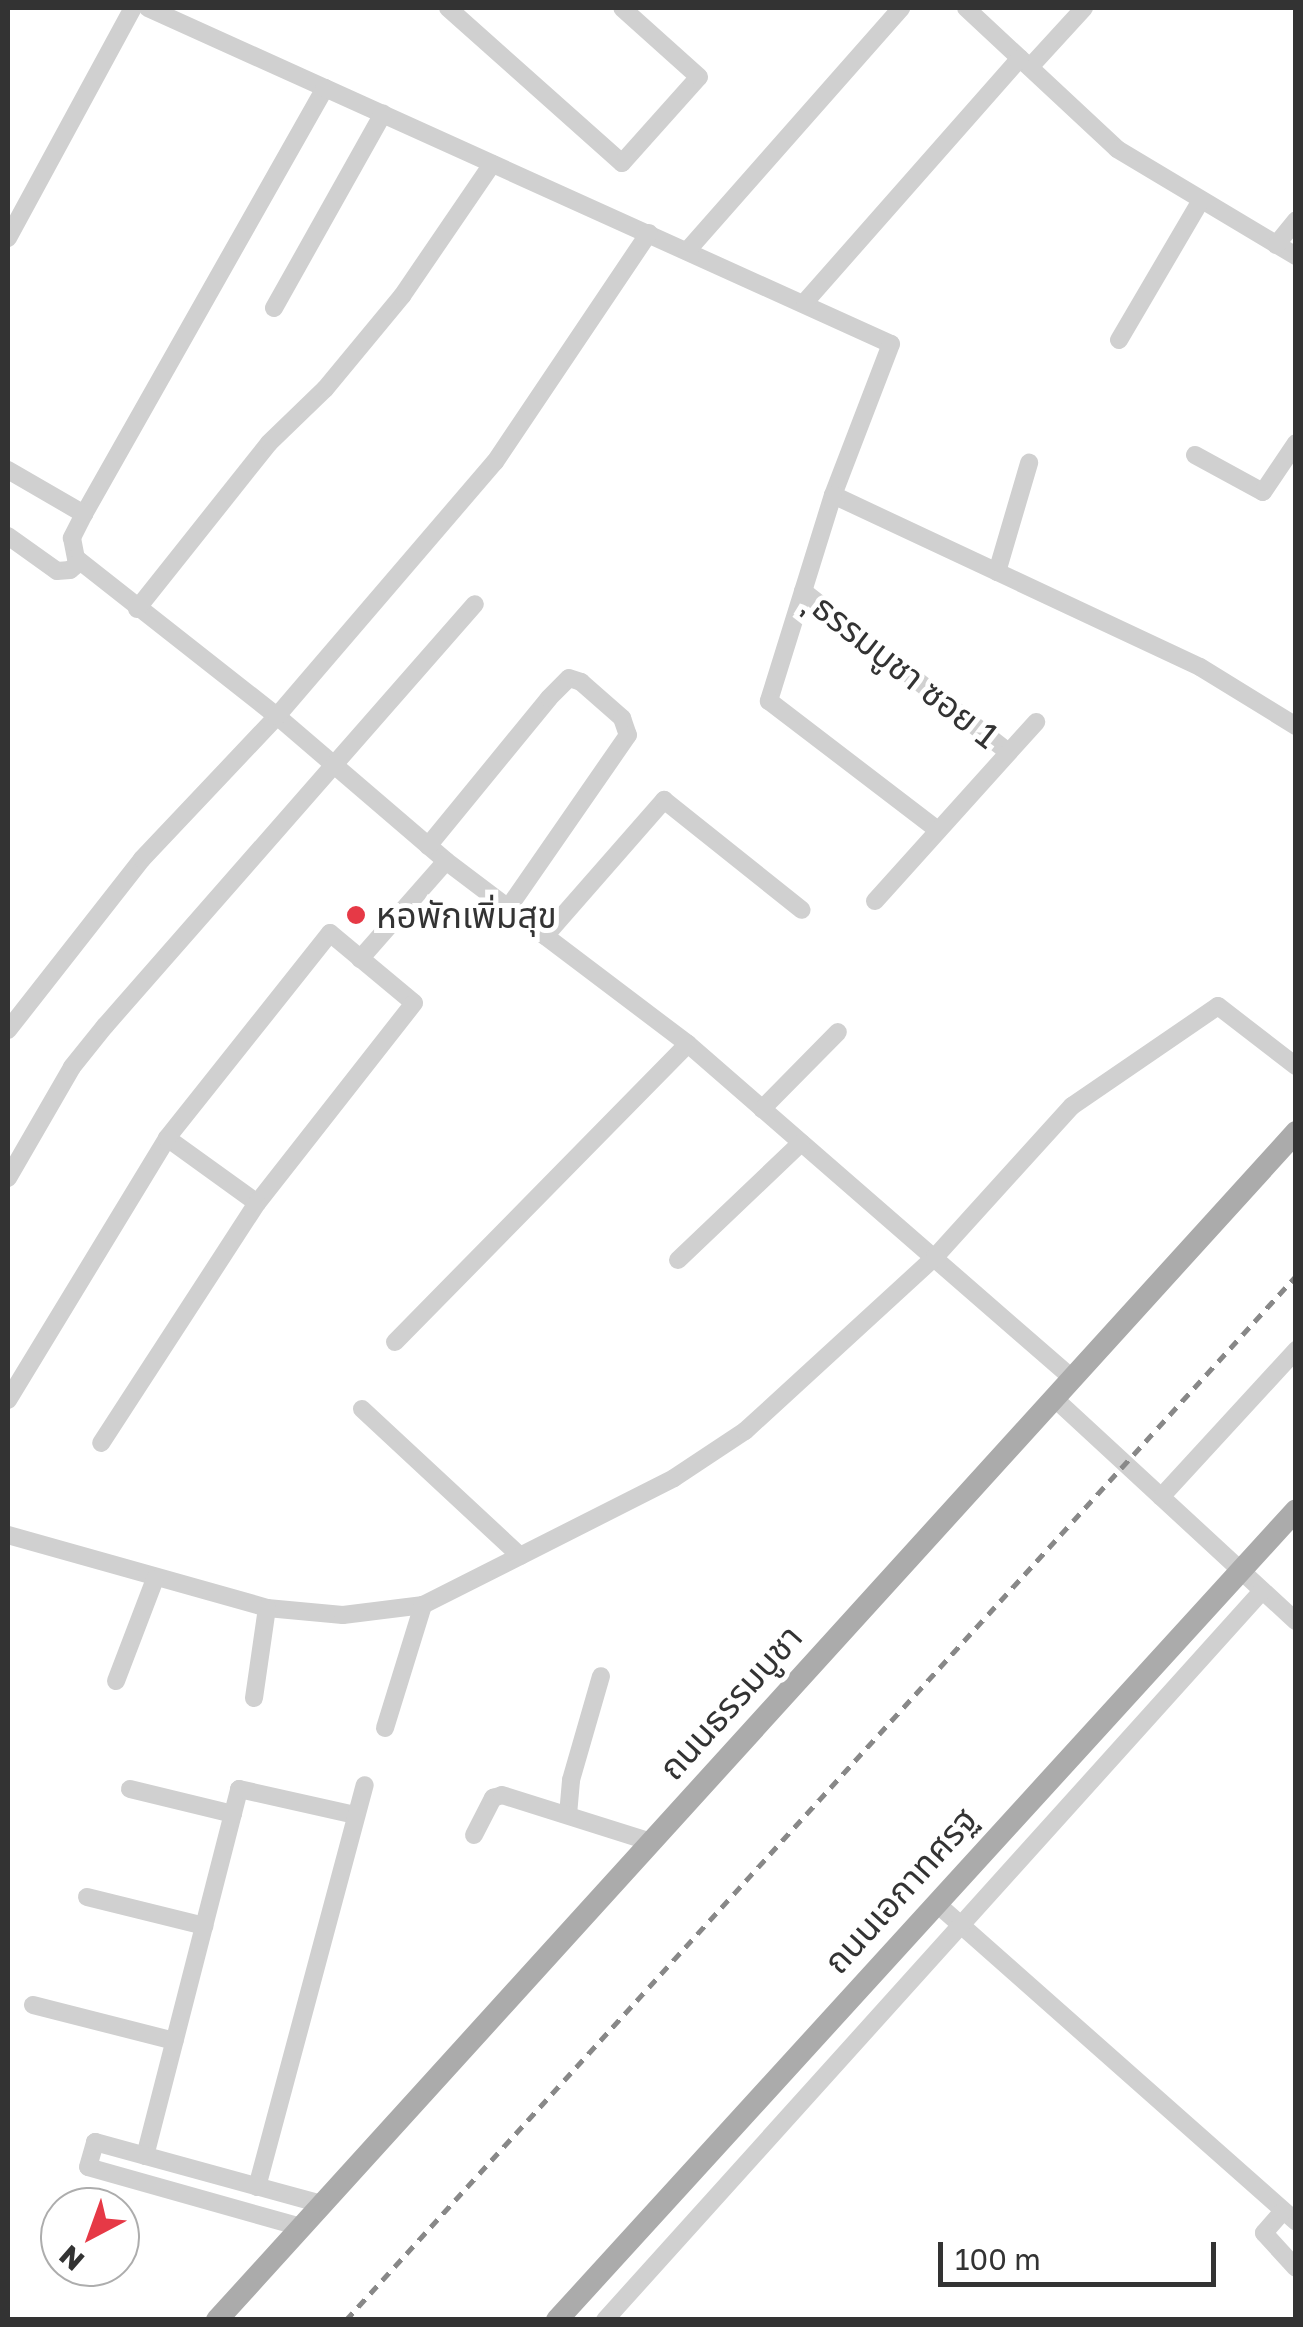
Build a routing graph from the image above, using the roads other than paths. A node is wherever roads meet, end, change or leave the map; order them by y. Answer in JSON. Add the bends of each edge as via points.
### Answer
{"nodes":[{"id":1,"x":133,"y":8,"type":"edge"},
{"id":2,"x":146,"y":8,"type":"edge"},
{"id":3,"x":448,"y":8,"type":"edge"},
{"id":4,"x":622,"y":8,"type":"edge"},
{"id":5,"x":901,"y":8,"type":"edge"},
{"id":6,"x":966,"y":8,"type":"edge"},
{"id":7,"x":1084,"y":8,"type":"edge"},
{"id":8,"x":1025,"y":62,"type":"junction"},
{"id":9,"x":325,"y":88,"type":"junction"},
{"id":10,"x":383,"y":114,"type":"junction"},
{"id":11,"x":492,"y":164,"type":"junction"},
{"id":12,"x":1201,"y":200,"type":"junction"},
{"id":13,"x":1296,"y":220,"type":"edge"},
{"id":14,"x":648,"y":233,"type":"junction"},
{"id":15,"x":8,"y":238,"type":"edge"},
{"id":16,"x":1276,"y":245,"type":"junction"},
{"id":17,"x":687,"y":251,"type":"junction"},
{"id":18,"x":1296,"y":256,"type":"edge"},
{"id":19,"x":805,"y":302,"type":"junction"},
{"id":20,"x":274,"y":308,"type":"dead end"},
{"id":21,"x":1118,"y":340,"type":"dead end"},
{"id":22,"x":1296,"y":443,"type":"edge"},
{"id":23,"x":1194,"y":455,"type":"dead end"},
{"id":24,"x":1029,"y":463,"type":"dead end"},
{"id":25,"x":8,"y":470,"type":"edge"},
{"id":26,"x":833,"y":495,"type":"junction"},
{"id":27,"x":84,"y":514,"type":"junction"},
{"id":28,"x":8,"y":536,"type":"edge"},
{"id":29,"x":80,"y":562,"type":"junction"},
{"id":30,"x":997,"y":572,"type":"junction"},
{"id":31,"x":803,"y":591,"type":"junction"},
{"id":32,"x":475,"y":604,"type":"dead end"},
{"id":33,"x":138,"y":609,"type":"junction"},
{"id":34,"x":277,"y":716,"type":"junction"},
{"id":35,"x":1036,"y":722,"type":"dead end"},
{"id":36,"x":1296,"y":726,"type":"edge"},
{"id":37,"x":1008,"y":752,"type":"junction"},
{"id":38,"x":332,"y":767,"type":"junction"},
{"id":39,"x":938,"y":830,"type":"junction"},
{"id":40,"x":428,"y":846,"type":"junction"},
{"id":41,"x":446,"y":861,"type":"junction"},
{"id":42,"x":875,"y":901,"type":"dead end"},
{"id":43,"x":508,"y":908,"type":"junction"},
{"id":44,"x":802,"y":910,"type":"dead end"},
{"id":45,"x":545,"y":936,"type":"junction"},
{"id":46,"x":360,"y":959,"type":"junction"},
{"id":47,"x":8,"y":1030,"type":"edge"},
{"id":48,"x":838,"y":1032,"type":"dead end"},
{"id":49,"x":688,"y":1044,"type":"junction"},
{"id":50,"x":1296,"y":1066,"type":"edge"},
{"id":51,"x":762,"y":1110,"type":"junction"},
{"id":52,"x":1296,"y":1132,"type":"edge"},
{"id":53,"x":166,"y":1138,"type":"junction"},
{"id":54,"x":801,"y":1143,"type":"junction"},
{"id":55,"x":8,"y":1178,"type":"edge"},
{"id":56,"x":257,"y":1203,"type":"junction"},
{"id":57,"x":935,"y":1257,"type":"junction"},
{"id":58,"x":678,"y":1260,"type":"dead end"},
{"id":59,"x":395,"y":1342,"type":"dead end"},
{"id":60,"x":1296,"y":1350,"type":"edge"},
{"id":61,"x":1072,"y":1378,"type":"junction"},
{"id":62,"x":1054,"y":1398,"type":"junction"},
{"id":63,"x":8,"y":1400,"type":"edge"},
{"id":64,"x":362,"y":1409,"type":"dead end"},
{"id":65,"x":101,"y":1443,"type":"dead end"},
{"id":66,"x":1161,"y":1497,"type":"junction"},
{"id":67,"x":1296,"y":1510,"type":"edge"},
{"id":68,"x":8,"y":1534,"type":"edge"},
{"id":69,"x":520,"y":1556,"type":"junction"},
{"id":70,"x":1239,"y":1569,"type":"junction"},
{"id":71,"x":156,"y":1579,"type":"junction"},
{"id":72,"x":1262,"y":1591,"type":"junction"},
{"id":73,"x":423,"y":1605,"type":"junction"},
{"id":74,"x":268,"y":1608,"type":"junction"},
{"id":75,"x":1296,"y":1621,"type":"edge"},
{"id":76,"x":601,"y":1676,"type":"dead end"},
{"id":77,"x":116,"y":1680,"type":"dead end"},
{"id":78,"x":254,"y":1698,"type":"dead end"},
{"id":79,"x":385,"y":1728,"type":"dead end"},
{"id":80,"x":365,"y":1785,"type":"dead end"},
{"id":81,"x":130,"y":1789,"type":"dead end"},
{"id":82,"x":233,"y":1814,"type":"junction"},
{"id":83,"x":356,"y":1815,"type":"junction"},
{"id":84,"x":568,"y":1815,"type":"junction"},
{"id":85,"x":474,"y":1835,"type":"dead end"},
{"id":86,"x":651,"y":1842,"type":"junction"},
{"id":87,"x":88,"y":1897,"type":"dead end"},
{"id":88,"x":936,"y":1902,"type":"junction"},
{"id":89,"x":960,"y":1924,"type":"junction"},
{"id":90,"x":204,"y":1926,"type":"junction"},
{"id":91,"x":33,"y":2005,"type":"dead end"},
{"id":92,"x":174,"y":2042,"type":"junction"},
{"id":93,"x":145,"y":2156,"type":"junction"},
{"id":94,"x":257,"y":2186,"type":"junction"},
{"id":95,"x":322,"y":2204,"type":"junction"},
{"id":96,"x":1289,"y":2216,"type":"edge"},
{"id":97,"x":301,"y":2228,"type":"junction"},
{"id":98,"x":1296,"y":2268,"type":"edge"},
{"id":99,"x":217,"y":2320,"type":"edge"},
{"id":100,"x":557,"y":2320,"type":"edge"},
{"id":101,"x":605,"y":2320,"type":"edge"}],
"edges":[{"from":1,"to":15,"type":"street"},
{"from":2,"to":9,"type":"street"},
{"from":3,"to":4,"type":"street","via":[[622,163],[699,77]]},
{"from":5,"to":17,"type":"street"},
{"from":6,"to":8,"type":"street"},
{"from":7,"to":8,"type":"street"},
{"from":8,"to":12,"type":"street","via":[[1117,149]]},
{"from":8,"to":19,"type":"street"},
{"from":9,"to":10,"type":"street"},
{"from":9,"to":27,"type":"street"},
{"from":10,"to":11,"type":"street"},
{"from":10,"to":20,"type":"street"},
{"from":11,"to":14,"type":"street"},
{"from":11,"to":33,"type":"street","via":[[402,296],[325,389],[269,443]]},
{"from":12,"to":16,"type":"street"},
{"from":12,"to":21,"type":"street"},
{"from":13,"to":16,"type":"street"},
{"from":14,"to":17,"type":"street"},
{"from":14,"to":34,"type":"street","via":[[495,462]]},
{"from":16,"to":18,"type":"street"},
{"from":17,"to":19,"type":"street"},
{"from":19,"to":26,"type":"street","name":"ุธรรมบูชา ซอย 1","via":[[891,344]]},
{"from":22,"to":23,"type":"street","via":[[1263,492]]},
{"from":24,"to":30,"type":"street"},
{"from":25,"to":27,"type":"street"},
{"from":26,"to":30,"type":"street"},
{"from":26,"to":31,"type":"street","name":"ุธรรมบูชา ซอย 1"},
{"from":27,"to":29,"type":"street","via":[[72,538]]},
{"from":28,"to":29,"type":"street","via":[[57,570]]},
{"from":29,"to":33,"type":"street"},
{"from":30,"to":36,"type":"street","via":[[1200,667]]},
{"from":31,"to":37,"type":"street","name":"ุธรรมบูชา ซอย 1"},
{"from":31,"to":39,"type":"street","name":"ุธรรมบูชา ซอย 1","via":[[769,701]]},
{"from":32,"to":38,"type":"street"},
{"from":33,"to":34,"type":"street"},
{"from":34,"to":38,"type":"street"},
{"from":34,"to":47,"type":"street","via":[[142,859]]},
{"from":35,"to":37,"type":"street","name":"ุธรรมบูชา ซอย 1"},
{"from":37,"to":39,"type":"street","name":"ุธรรมบูชา ซอย 1"},
{"from":38,"to":40,"type":"street"},
{"from":38,"to":55,"type":"street","via":[[72,1067]]},
{"from":39,"to":42,"type":"street","name":"ุธรรมบูชา ซอย 1"},
{"from":40,"to":41,"type":"street"},
{"from":40,"to":43,"type":"street","via":[[550,698],[569,678],[581,682],[622,718],[628,736]]},
{"from":41,"to":43,"type":"street"},
{"from":41,"to":46,"type":"street"},
{"from":43,"to":45,"type":"street"},
{"from":44,"to":45,"type":"street","via":[[664,800]]},
{"from":45,"to":49,"type":"street"},
{"from":46,"to":53,"type":"street","via":[[330,933]]},
{"from":46,"to":56,"type":"street","via":[[414,1003]]},
{"from":48,"to":51,"type":"street"},
{"from":49,"to":51,"type":"street"},
{"from":49,"to":59,"type":"street"},
{"from":50,"to":57,"type":"street","via":[[1218,1006],[1072,1106]]},
{"from":51,"to":54,"type":"street"},
{"from":52,"to":61,"type":"main road","name":"ถนนธรรมบูชา"},
{"from":53,"to":56,"type":"street"},
{"from":53,"to":63,"type":"street"},
{"from":54,"to":57,"type":"street"},
{"from":54,"to":58,"type":"street"},
{"from":56,"to":65,"type":"street"},
{"from":57,"to":61,"type":"street"},
{"from":57,"to":69,"type":"street","via":[[745,1431],[674,1478]]},
{"from":60,"to":66,"type":"street"},
{"from":61,"to":62,"type":"main road","name":"ถนนธรรมบูชา"},
{"from":62,"to":66,"type":"street"},
{"from":62,"to":86,"type":"main road","name":"ถนนธรรมบูชา"},
{"from":64,"to":69,"type":"street"},
{"from":66,"to":70,"type":"street"},
{"from":67,"to":70,"type":"main road","name":"ถนนเอกาทศรฐ"},
{"from":68,"to":71,"type":"street"},
{"from":69,"to":73,"type":"street"},
{"from":70,"to":72,"type":"street"},
{"from":70,"to":88,"type":"main road","name":"ถนนเอกาทศรฐ"},
{"from":71,"to":74,"type":"street"},
{"from":71,"to":77,"type":"street"},
{"from":72,"to":75,"type":"street"},
{"from":72,"to":89,"type":"street"},
{"from":73,"to":74,"type":"street","via":[[343,1616]]},
{"from":73,"to":79,"type":"street"},
{"from":74,"to":78,"type":"street"},
{"from":76,"to":84,"type":"street"},
{"from":80,"to":83,"type":"street"},
{"from":81,"to":82,"type":"street"},
{"from":82,"to":83,"type":"street","via":[[239,1789]]},
{"from":82,"to":90,"type":"street"},
{"from":83,"to":94,"type":"street"},
{"from":84,"to":85,"type":"street","via":[[496,1795]]},
{"from":84,"to":86,"type":"street"},
{"from":86,"to":95,"type":"main road","name":"ถนนธรรมบูชา"},
{"from":87,"to":90,"type":"street"},
{"from":88,"to":89,"type":"street"},
{"from":88,"to":100,"type":"main road","name":"ถนนเอกาทศรฐ"},
{"from":89,"to":96,"type":"street"},
{"from":89,"to":101,"type":"street"},
{"from":90,"to":92,"type":"street"},
{"from":91,"to":92,"type":"street"},
{"from":92,"to":93,"type":"street"},
{"from":93,"to":94,"type":"street"},
{"from":93,"to":97,"type":"street","via":[[94,2142],[88,2167]]},
{"from":94,"to":95,"type":"street"},
{"from":95,"to":97,"type":"main road","name":"ถนนธรรมบูชา"},
{"from":96,"to":98,"type":"street","via":[[1264,2233]]},
{"from":97,"to":99,"type":"main road","name":"ถนนธรรมบูชา"}]}
